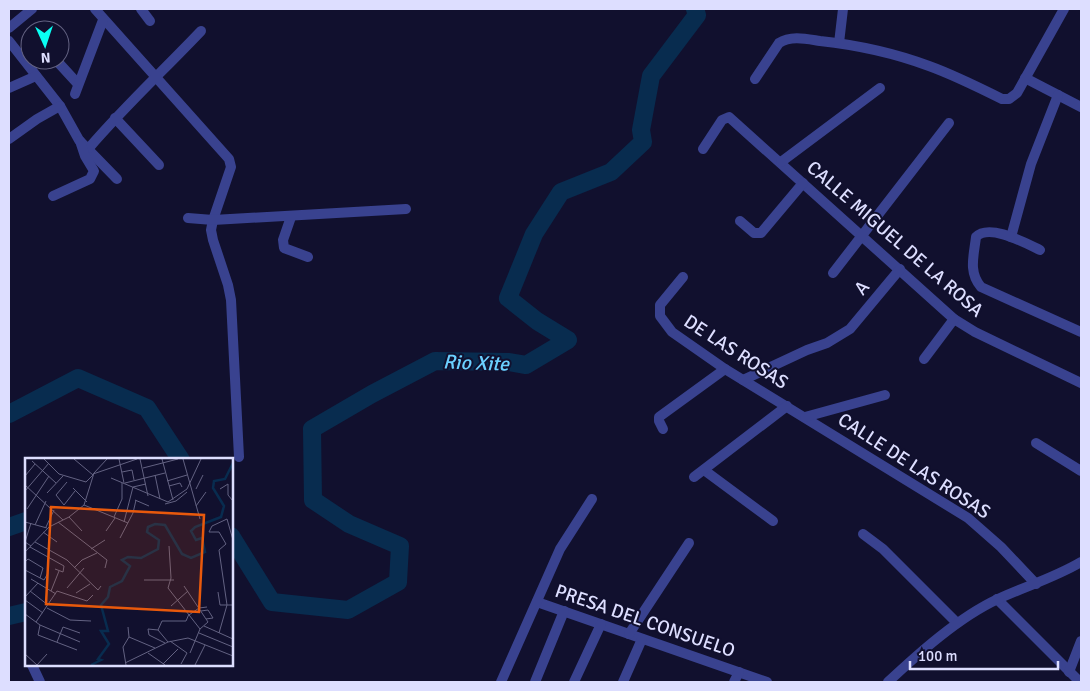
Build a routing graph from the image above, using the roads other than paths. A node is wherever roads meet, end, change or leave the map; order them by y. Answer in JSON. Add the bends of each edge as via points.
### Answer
{"nodes":[{"id":1,"x":32,"y":9,"type":"edge"},
{"id":2,"x":95,"y":9,"type":"edge"},
{"id":3,"x":141,"y":9,"type":"edge"},
{"id":4,"x":843,"y":9,"type":"edge"},
{"id":5,"x":1064,"y":9,"type":"edge"},
{"id":6,"x":103,"y":20,"type":"junction"},
{"id":7,"x":150,"y":21,"type":"dead end"},
{"id":8,"x":9,"y":28,"type":"edge"},
{"id":9,"x":201,"y":31,"type":"dead end"},
{"id":10,"x":9,"y":41,"type":"edge"},
{"id":11,"x":840,"y":43,"type":"junction"},
{"id":12,"x":63,"y":70,"type":"edge"},
{"id":13,"x":36,"y":76,"type":"junction"},
{"id":14,"x":157,"y":78,"type":"junction"},
{"id":15,"x":1025,"y":78,"type":"junction"},
{"id":16,"x":755,"y":79,"type":"dead end"},
{"id":17,"x":9,"y":88,"type":"edge"},
{"id":18,"x":880,"y":88,"type":"dead end"},
{"id":19,"x":1058,"y":95,"type":"junction"},
{"id":20,"x":60,"y":106,"type":"junction"},
{"id":21,"x":1081,"y":107,"type":"edge"},
{"id":22,"x":115,"y":118,"type":"junction"},
{"id":23,"x":949,"y":123,"type":"dead end"},
{"id":24,"x":9,"y":140,"type":"edge"},
{"id":25,"x":80,"y":140,"type":"junction"},
{"id":26,"x":89,"y":148,"type":"junction"},
{"id":27,"x":703,"y":149,"type":"dead end"},
{"id":28,"x":781,"y":162,"type":"junction"},
{"id":29,"x":159,"y":165,"type":"dead end"},
{"id":30,"x":117,"y":179,"type":"dead end"},
{"id":31,"x":803,"y":183,"type":"junction"},
{"id":32,"x":53,"y":196,"type":"dead end"},
{"id":33,"x":406,"y":209,"type":"dead end"},
{"id":34,"x":291,"y":217,"type":"junction"},
{"id":35,"x":188,"y":218,"type":"dead end"},
{"id":36,"x":213,"y":220,"type":"junction"},
{"id":37,"x":740,"y":221,"type":"dead end"},
{"id":38,"x":863,"y":236,"type":"junction"},
{"id":39,"x":1011,"y":237,"type":"junction"},
{"id":40,"x":1040,"y":250,"type":"dead end"},
{"id":41,"x":308,"y":258,"type":"dead end"},
{"id":42,"x":900,"y":269,"type":"junction"},
{"id":43,"x":833,"y":273,"type":"dead end"},
{"id":44,"x":683,"y":277,"type":"dead end"},
{"id":45,"x":954,"y":319,"type":"junction"},
{"id":46,"x":1081,"y":332,"type":"edge"},
{"id":47,"x":924,"y":359,"type":"dead end"},
{"id":48,"x":725,"y":369,"type":"junction"},
{"id":49,"x":743,"y":380,"type":"junction"},
{"id":50,"x":1081,"y":383,"type":"edge"},
{"id":51,"x":885,"y":396,"type":"dead end"},
{"id":52,"x":787,"y":406,"type":"junction"},
{"id":53,"x":805,"y":417,"type":"junction"},
{"id":54,"x":663,"y":429,"type":"dead end"},
{"id":55,"x":1036,"y":443,"type":"dead end"},
{"id":56,"x":239,"y":457,"type":"dead end"},
{"id":57,"x":704,"y":470,"type":"junction"},
{"id":58,"x":1081,"y":471,"type":"edge"},
{"id":59,"x":694,"y":477,"type":"dead end"},
{"id":60,"x":592,"y":499,"type":"dead end"},
{"id":61,"x":773,"y":521,"type":"dead end"},
{"id":62,"x":863,"y":534,"type":"dead end"},
{"id":63,"x":689,"y":543,"type":"dead end"},
{"id":64,"x":1081,"y":562,"type":"edge"},
{"id":65,"x":1036,"y":584,"type":"junction"},
{"id":66,"x":998,"y":599,"type":"junction"},
{"id":67,"x":538,"y":602,"type":"junction"},
{"id":68,"x":564,"y":611,"type":"junction"},
{"id":69,"x":958,"y":623,"type":"junction"},
{"id":70,"x":601,"y":624,"type":"junction"},
{"id":71,"x":629,"y":634,"type":"junction"},
{"id":72,"x":642,"y":639,"type":"junction"},
{"id":73,"x":1081,"y":641,"type":"edge"},
{"id":74,"x":32,"y":666,"type":"edge"},
{"id":75,"x":1069,"y":672,"type":"junction"},
{"id":76,"x":737,"y":677,"type":"edge"},
{"id":77,"x":40,"y":682,"type":"edge"},
{"id":78,"x":501,"y":682,"type":"edge"},
{"id":79,"x":535,"y":682,"type":"edge"},
{"id":80,"x":574,"y":682,"type":"edge"},
{"id":81,"x":623,"y":682,"type":"edge"},
{"id":82,"x":767,"y":682,"type":"edge"},
{"id":83,"x":888,"y":682,"type":"edge"},
{"id":84,"x":1080,"y":682,"type":"edge"}],
"edges":[{"from":1,"to":8,"type":"street"},
{"from":2,"to":6,"type":"street"},
{"from":3,"to":7,"type":"street"},
{"from":4,"to":11,"type":"street"},
{"from":5,"to":15,"type":"street"},
{"from":6,"to":12,"type":"street","via":[[77,89]]},
{"from":6,"to":14,"type":"street"},
{"from":9,"to":14,"type":"street"},
{"from":10,"to":13,"type":"street"},
{"from":11,"to":15,"type":"street","via":[[929,66],[1002,99],[1014,97]]},
{"from":11,"to":16,"type":"street","via":[[801,38],[784,40]]},
{"from":13,"to":17,"type":"street"},
{"from":13,"to":20,"type":"street"},
{"from":14,"to":22,"type":"street"},
{"from":14,"to":36,"type":"street","via":[[229,159],[231,167]]},
{"from":15,"to":19,"type":"street"},
{"from":18,"to":28,"type":"street"},
{"from":19,"to":21,"type":"street"},
{"from":19,"to":39,"type":"street","via":[[1031,164]]},
{"from":20,"to":24,"type":"street"},
{"from":20,"to":25,"type":"street"},
{"from":22,"to":26,"type":"street"},
{"from":22,"to":29,"type":"street"},
{"from":23,"to":38,"type":"street"},
{"from":25,"to":26,"type":"street"},
{"from":25,"to":32,"type":"street","via":[[94,174]]},
{"from":26,"to":30,"type":"street"},
{"from":27,"to":28,"type":"street","name":"CALLE MIGUEL DE LA ROSA","via":[[718,125],[729,117]]},
{"from":28,"to":31,"type":"street","name":"CALLE MIGUEL DE LA ROSA"},
{"from":31,"to":37,"type":"street","via":[[760,233],[754,233]]},
{"from":31,"to":38,"type":"street","name":"CALLE MIGUEL DE LA ROSA"},
{"from":33,"to":34,"type":"street"},
{"from":34,"to":36,"type":"street"},
{"from":34,"to":41,"type":"street","via":[[283,240],[284,248]]},
{"from":35,"to":36,"type":"street"},
{"from":36,"to":56,"type":"street","via":[[213,240],[231,300]]},
{"from":38,"to":42,"type":"street","name":"CALLE MIGUEL DE LA ROSA"},
{"from":38,"to":43,"type":"street"},
{"from":39,"to":40,"type":"street"},
{"from":39,"to":46,"type":"street","via":[[986,231],[976,237],[972,271],[975,280],[981,287]]},
{"from":42,"to":45,"type":"street","name":"CALLE MIGUEL DE LA ROSA"},
{"from":42,"to":49,"type":"street","name":"A","via":[[850,329],[827,343]]},
{"from":44,"to":48,"type":"street","name":"DE LAS ROSAS","via":[[660,305],[660,316],[672,332]]},
{"from":45,"to":47,"type":"street"},
{"from":45,"to":50,"type":"street","name":"CALLE MIGUEL DE LA ROSA"},
{"from":48,"to":49,"type":"street","name":"DE LAS ROSAS"},
{"from":48,"to":54,"type":"street","via":[[659,417]]},
{"from":49,"to":52,"type":"street","name":"DE LAS ROSAS"},
{"from":51,"to":53,"type":"street"},
{"from":52,"to":53,"type":"street","name":"CALLE DE LAS ROSAS"},
{"from":52,"to":57,"type":"street"},
{"from":53,"to":65,"type":"street","name":"CALLE DE LAS ROSAS","via":[[968,518]]},
{"from":55,"to":58,"type":"street"},
{"from":57,"to":59,"type":"street"},
{"from":57,"to":61,"type":"street"},
{"from":60,"to":67,"type":"street","name":"PRESA DEL CONSUELO","via":[[560,549]]},
{"from":62,"to":69,"type":"street","via":[[883,549]]},
{"from":63,"to":71,"type":"street"},
{"from":64,"to":65,"type":"street"},
{"from":65,"to":66,"type":"street"},
{"from":66,"to":69,"type":"street"},
{"from":66,"to":75,"type":"street"},
{"from":67,"to":68,"type":"street","name":"PRESA DEL CONSUELO"},
{"from":67,"to":78,"type":"street"},
{"from":68,"to":70,"type":"street","name":"PRESA DEL CONSUELO"},
{"from":68,"to":79,"type":"street"},
{"from":69,"to":83,"type":"street"},
{"from":70,"to":71,"type":"street","name":"PRESA DEL CONSUELO"},
{"from":70,"to":80,"type":"street"},
{"from":71,"to":72,"type":"street","name":"PRESA DEL CONSUELO"},
{"from":72,"to":76,"type":"street","name":"PRESA DEL CONSUELO"},
{"from":72,"to":81,"type":"street"},
{"from":73,"to":75,"type":"street"},
{"from":74,"to":77,"type":"street"},
{"from":75,"to":84,"type":"street"},
{"from":76,"to":82,"type":"street","name":"PRESA DEL CONSUELO"}]}
